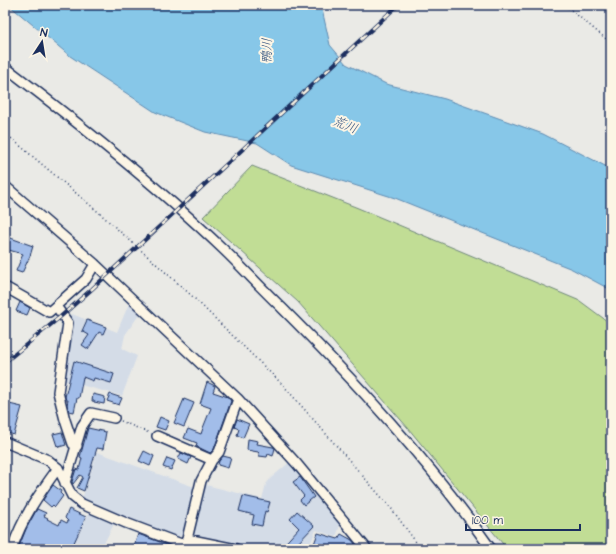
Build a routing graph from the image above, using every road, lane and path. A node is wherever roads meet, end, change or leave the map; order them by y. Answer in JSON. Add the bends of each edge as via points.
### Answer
{"nodes":[{"id":1,"x":565,"y":5,"type":"edge"},
{"id":2,"x":611,"y":43,"type":"edge"},
{"id":3,"x":5,"y":67,"type":"edge"},
{"id":4,"x":5,"y":133,"type":"edge"},
{"id":5,"x":5,"y":186,"type":"edge"},
{"id":6,"x":95,"y":264,"type":"junction"},
{"id":7,"x":5,"y":287,"type":"edge"},
{"id":8,"x":56,"y":306,"type":"junction"},
{"id":9,"x":238,"y":399,"type":"junction"},
{"id":10,"x":114,"y":418,"type":"joint"},
{"id":11,"x":156,"y":436,"type":"joint"},
{"id":12,"x":5,"y":442,"type":"edge"},
{"id":13,"x":77,"y":446,"type":"junction"},
{"id":14,"x":212,"y":460,"type":"junction"},
{"id":15,"x":58,"y":468,"type":"junction"},
{"id":16,"x":65,"y":483,"type":"junction"},
{"id":17,"x":184,"y":544,"type":"edge"},
{"id":18,"x":12,"y":549,"type":"edge"},
{"id":19,"x":236,"y":549,"type":"edge"},
{"id":20,"x":367,"y":549,"type":"edge"},
{"id":21,"x":421,"y":549,"type":"edge"},
{"id":22,"x":491,"y":549,"type":"edge"}],
"edges":[{"from":1,"to":2,"type":"path"},
{"from":3,"to":22,"type":"street","via":[[136,171],[224,249],[375,405],[432,472]]},
{"from":4,"to":21,"type":"path","via":[[187,291],[283,385],[391,508]]},
{"from":5,"to":6,"type":"street"},
{"from":6,"to":8,"type":"street","via":[[86,279]]},
{"from":6,"to":9,"type":"street"},
{"from":7,"to":8,"type":"street","via":[[50,312]]},
{"from":8,"to":13,"type":"street","via":[[68,323],[58,392],[73,444]]},
{"from":9,"to":14,"type":"street","via":[[219,452]]},
{"from":9,"to":20,"type":"street","via":[[297,464]]},
{"from":10,"to":11,"type":"path"},
{"from":10,"to":13,"type":"street","via":[[91,413],[82,426]]},
{"from":11,"to":14,"type":"street"},
{"from":12,"to":15,"type":"street","via":[[48,460]]},
{"from":13,"to":16,"type":"street"},
{"from":14,"to":17,"type":"street","via":[[201,482]]},
{"from":15,"to":16,"type":"street"},
{"from":15,"to":18,"type":"street","via":[[39,494],[19,529]]},
{"from":16,"to":17,"type":"street","via":[[72,496],[82,504]]},
{"from":17,"to":19,"type":"street"}]}
